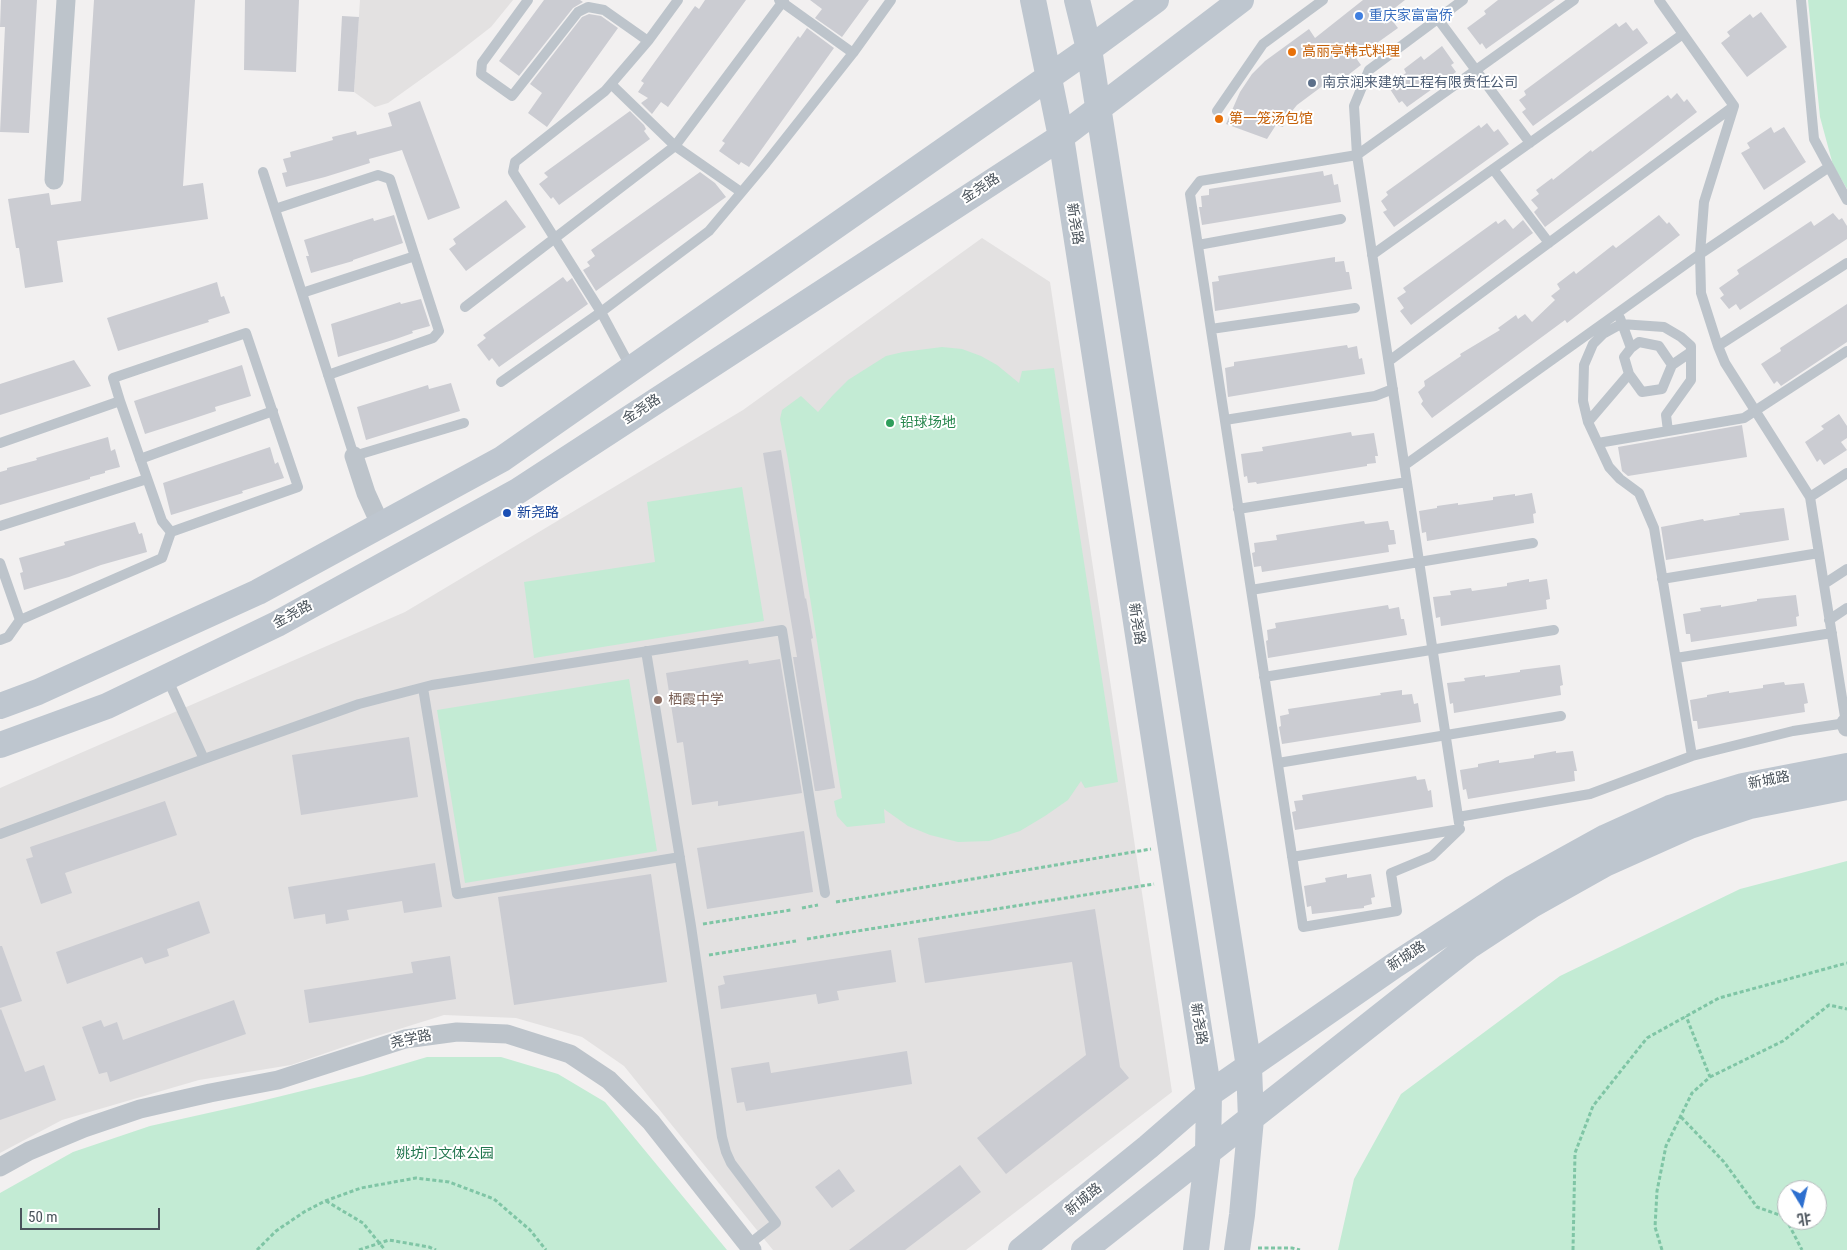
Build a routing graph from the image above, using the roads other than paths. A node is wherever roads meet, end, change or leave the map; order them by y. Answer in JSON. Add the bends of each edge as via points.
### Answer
{"nodes":[{"id":1,"x":66,"y":0,"type":"edge"},
{"id":2,"x":528,"y":0,"type":"edge"},
{"id":3,"x":678,"y":0,"type":"edge"},
{"id":4,"x":890,"y":0,"type":"edge"},
{"id":5,"x":1033,"y":0,"type":"edge"},
{"id":6,"x":1077,"y":0,"type":"edge"},
{"id":7,"x":1156,"y":0,"type":"edge"},
{"id":8,"x":1241,"y":0,"type":"edge"},
{"id":9,"x":1322,"y":0,"type":"edge"},
{"id":10,"x":1463,"y":0,"type":"edge"},
{"id":11,"x":1574,"y":0,"type":"edge"},
{"id":12,"x":1659,"y":0,"type":"edge"},
{"id":13,"x":1801,"y":0,"type":"edge"},
{"id":14,"x":782,"y":1,"type":"edge"},
{"id":15,"x":1438,"y":19,"type":"junction"},
{"id":16,"x":1683,"y":34,"type":"junction"},
{"id":17,"x":648,"y":41,"type":"junction"},
{"id":18,"x":1089,"y":49,"type":"junction"},
{"id":19,"x":853,"y":53,"type":"junction"},
{"id":20,"x":1476,"y":70,"type":"junction"},
{"id":21,"x":1048,"y":76,"type":"junction"},
{"id":22,"x":611,"y":84,"type":"junction"},
{"id":23,"x":1734,"y":106,"type":"junction"},
{"id":24,"x":1098,"y":109,"type":"junction"},
{"id":25,"x":1217,"y":111,"type":"dead end"},
{"id":26,"x":1061,"y":137,"type":"junction"},
{"id":27,"x":1530,"y":143,"type":"junction"},
{"id":28,"x":675,"y":146,"type":"junction"},
{"id":29,"x":1357,"y":154,"type":"junction"},
{"id":30,"x":1829,"y":167,"type":"junction"},
{"id":31,"x":1493,"y":169,"type":"junction"},
{"id":32,"x":263,"y":172,"type":"dead end"},
{"id":33,"x":54,"y":180,"type":"dead end"},
{"id":34,"x":741,"y":192,"type":"junction"},
{"id":35,"x":1847,"y":200,"type":"edge"},
{"id":36,"x":275,"y":208,"type":"junction"},
{"id":37,"x":1341,"y":219,"type":"dead end"},
{"id":38,"x":554,"y":238,"type":"junction"},
{"id":39,"x":1548,"y":244,"type":"junction"},
{"id":40,"x":1198,"y":245,"type":"junction"},
{"id":41,"x":1700,"y":254,"type":"junction"},
{"id":42,"x":1372,"y":255,"type":"junction"},
{"id":43,"x":416,"y":256,"type":"junction"},
{"id":44,"x":1847,"y":263,"type":"edge"},
{"id":45,"x":302,"y":293,"type":"junction"},
{"id":46,"x":465,"y":307,"type":"dead end"},
{"id":47,"x":1355,"y":308,"type":"dead end"},
{"id":48,"x":601,"y":312,"type":"junction"},
{"id":49,"x":1619,"y":312,"type":"junction"},
{"id":50,"x":1621,"y":324,"type":"junction"},
{"id":51,"x":1211,"y":329,"type":"junction"},
{"id":52,"x":1718,"y":346,"type":"junction"},
{"id":53,"x":1631,"y":348,"type":"junction"},
{"id":54,"x":1847,"y":351,"type":"edge"},
{"id":55,"x":1691,"y":352,"type":"junction"},
{"id":56,"x":1389,"y":361,"type":"junction"},
{"id":57,"x":1672,"y":365,"type":"junction"},
{"id":58,"x":631,"y":369,"type":"junction"},
{"id":59,"x":328,"y":374,"type":"junction"},
{"id":60,"x":1629,"y":374,"type":"junction"},
{"id":61,"x":502,"y":382,"type":"dead end"},
{"id":62,"x":1393,"y":389,"type":"junction"},
{"id":63,"x":120,"y":401,"type":"junction"},
{"id":64,"x":1756,"y":410,"type":"junction"},
{"id":65,"x":273,"y":411,"type":"junction"},
{"id":66,"x":1225,"y":420,"type":"junction"},
{"id":67,"x":1588,"y":422,"type":"junction"},
{"id":68,"x":464,"y":423,"type":"dead end"},
{"id":69,"x":1668,"y":431,"type":"junction"},
{"id":70,"x":0,"y":443,"type":"edge"},
{"id":71,"x":1598,"y":443,"type":"junction"},
{"id":72,"x":354,"y":456,"type":"junction"},
{"id":73,"x":140,"y":459,"type":"junction"},
{"id":74,"x":1404,"y":465,"type":"junction"},
{"id":75,"x":1847,"y":473,"type":"edge"},
{"id":76,"x":147,"y":479,"type":"junction"},
{"id":77,"x":1407,"y":482,"type":"junction"},
{"id":78,"x":1810,"y":497,"type":"junction"},
{"id":79,"x":1238,"y":509,"type":"junction"},
{"id":80,"x":0,"y":526,"type":"edge"},
{"id":81,"x":381,"y":526,"type":"junction"},
{"id":82,"x":171,"y":532,"type":"junction"},
{"id":83,"x":1533,"y":543,"type":"dead end"},
{"id":84,"x":1819,"y":553,"type":"junction"},
{"id":85,"x":1420,"y":562,"type":"junction"},
{"id":86,"x":0,"y":563,"type":"edge"},
{"id":87,"x":1847,"y":569,"type":"edge"},
{"id":88,"x":1662,"y":579,"type":"junction"},
{"id":89,"x":1824,"y":584,"type":"junction"},
{"id":90,"x":1251,"y":590,"type":"junction"},
{"id":91,"x":1847,"y":608,"type":"edge"},
{"id":92,"x":20,"y":620,"type":"junction"},
{"id":93,"x":1830,"y":620,"type":"junction"},
{"id":94,"x":1554,"y":630,"type":"dead end"},
{"id":95,"x":1832,"y":633,"type":"junction"},
{"id":96,"x":0,"y":640,"type":"edge"},
{"id":97,"x":1433,"y":650,"type":"junction"},
{"id":98,"x":646,"y":651,"type":"junction"},
{"id":99,"x":1676,"y":658,"type":"junction"},
{"id":100,"x":166,"y":677,"type":"junction"},
{"id":101,"x":1264,"y":677,"type":"junction"},
{"id":102,"x":422,"y":688,"type":"junction"},
{"id":103,"x":0,"y":706,"type":"edge"},
{"id":104,"x":1560,"y":716,"type":"dead end"},
{"id":105,"x":1847,"y":725,"type":"edge"},
{"id":106,"x":1446,"y":736,"type":"junction"},
{"id":107,"x":0,"y":745,"type":"edge"},
{"id":108,"x":1692,"y":756,"type":"junction"},
{"id":109,"x":204,"y":759,"type":"junction"},
{"id":110,"x":1278,"y":763,"type":"junction"},
{"id":111,"x":1847,"y":766,"type":"edge"},
{"id":112,"x":1847,"y":787,"type":"edge"},
{"id":113,"x":1458,"y":816,"type":"junction"},
{"id":114,"x":1460,"y":829,"type":"junction"},
{"id":115,"x":0,"y":834,"type":"edge"},
{"id":116,"x":680,"y":857,"type":"junction"},
{"id":117,"x":1292,"y":857,"type":"junction"},
{"id":118,"x":825,"y":893,"type":"dead end"},
{"id":119,"x":1249,"y":1067,"type":"junction"},
{"id":120,"x":1209,"y":1094,"type":"junction"},
{"id":121,"x":1251,"y":1119,"type":"junction"},
{"id":122,"x":1208,"y":1152,"type":"junction"},
{"id":123,"x":0,"y":1167,"type":"edge"},
{"id":124,"x":750,"y":1247,"type":"edge"},
{"id":125,"x":1237,"y":1249,"type":"edge"},
{"id":126,"x":1021,"y":1250,"type":"edge"},
{"id":127,"x":1084,"y":1250,"type":"edge"},
{"id":128,"x":1196,"y":1250,"type":"edge"}],
"edges":[{"from":1,"to":33,"type":"street"},
{"from":2,"to":17,"type":"lane","via":[[482,63],[481,74],[512,96],[578,12],[588,7],[604,10]]},
{"from":3,"to":17,"type":"lane"},
{"from":4,"to":19,"type":"lane"},
{"from":5,"to":21,"type":"main road","name":"新尧路"},
{"from":6,"to":18,"type":"main road"},
{"from":7,"to":18,"type":"main road"},
{"from":8,"to":24,"type":"main road","name":"金尧路"},
{"from":9,"to":25,"type":"lane","via":[[1263,44]]},
{"from":10,"to":15,"type":"lane"},
{"from":11,"to":20,"type":"lane"},
{"from":12,"to":16,"type":"lane"},
{"from":13,"to":30,"type":"lane","via":[[1814,139]]},
{"from":14,"to":19,"type":"lane"},
{"from":14,"to":28,"type":"lane"},
{"from":15,"to":20,"type":"lane"},
{"from":15,"to":29,"type":"lane","via":[[1369,70],[1354,106]]},
{"from":16,"to":23,"type":"lane"},
{"from":16,"to":27,"type":"lane"},
{"from":17,"to":22,"type":"lane"},
{"from":18,"to":21,"type":"main road"},
{"from":18,"to":24,"type":"main road"},
{"from":19,"to":34,"type":"lane"},
{"from":20,"to":27,"type":"lane"},
{"from":20,"to":29,"type":"lane"},
{"from":21,"to":26,"type":"main road","name":"新尧路"},
{"from":21,"to":58,"type":"main road"},
{"from":22,"to":28,"type":"lane"},
{"from":22,"to":38,"type":"lane","via":[[515,162],[513,172]]},
{"from":23,"to":39,"type":"lane"},
{"from":23,"to":41,"type":"lane","via":[[1704,202]]},
{"from":24,"to":26,"type":"main road","name":"金尧路"},
{"from":24,"to":119,"type":"main road"},
{"from":26,"to":100,"type":"main road","name":"金尧路","via":[[518,491],[277,624]]},
{"from":26,"to":120,"type":"main road","name":"新尧路"},
{"from":27,"to":31,"type":"lane"},
{"from":28,"to":34,"type":"lane"},
{"from":28,"to":38,"type":"lane"},
{"from":29,"to":40,"type":"lane","via":[[1200,181],[1190,194]]},
{"from":29,"to":42,"type":"lane"},
{"from":30,"to":35,"type":"lane"},
{"from":30,"to":41,"type":"lane"},
{"from":31,"to":39,"type":"lane"},
{"from":31,"to":42,"type":"lane"},
{"from":32,"to":36,"type":"lane"},
{"from":34,"to":48,"type":"lane","via":[[709,231]]},
{"from":36,"to":43,"type":"lane","via":[[378,175],[390,179]]},
{"from":36,"to":45,"type":"lane"},
{"from":37,"to":40,"type":"lane"},
{"from":38,"to":46,"type":"lane"},
{"from":38,"to":48,"type":"lane"},
{"from":39,"to":56,"type":"lane"},
{"from":40,"to":51,"type":"lane"},
{"from":41,"to":49,"type":"lane"},
{"from":41,"to":52,"type":"lane","via":[[1701,294]]},
{"from":42,"to":56,"type":"lane"},
{"from":43,"to":45,"type":"lane"},
{"from":43,"to":59,"type":"lane","via":[[439,331],[433,338]]},
{"from":44,"to":52,"type":"lane"},
{"from":45,"to":59,"type":"lane"},
{"from":47,"to":51,"type":"lane"},
{"from":48,"to":58,"type":"lane"},
{"from":48,"to":61,"type":"lane"},
{"from":49,"to":50,"type":"lane"},
{"from":49,"to":74,"type":"lane"},
{"from":50,"to":53,"type":"lane"},
{"from":50,"to":55,"type":"lane","via":[[1664,327],[1691,346]]},
{"from":50,"to":67,"type":"lane","via":[[1593,344],[1584,365],[1583,401]]},
{"from":51,"to":66,"type":"lane"},
{"from":52,"to":64,"type":"lane"},
{"from":53,"to":57,"type":"lane","via":[[1639,342],[1659,346]]},
{"from":53,"to":60,"type":"lane","via":[[1624,357]]},
{"from":54,"to":64,"type":"lane"},
{"from":55,"to":57,"type":"lane"},
{"from":55,"to":69,"type":"lane","via":[[1691,380],[1666,415]]},
{"from":56,"to":62,"type":"lane"},
{"from":57,"to":60,"type":"lane","via":[[1662,389],[1642,392]]},
{"from":58,"to":81,"type":"main road","via":[[502,459]]},
{"from":59,"to":72,"type":"lane"},
{"from":60,"to":67,"type":"lane"},
{"from":62,"to":66,"type":"lane","via":[[1375,396]]},
{"from":62,"to":74,"type":"lane"},
{"from":63,"to":65,"type":"lane","via":[[113,378],[246,333]]},
{"from":63,"to":70,"type":"lane"},
{"from":63,"to":73,"type":"lane"},
{"from":64,"to":69,"type":"lane","via":[[1744,418]]},
{"from":64,"to":78,"type":"lane"},
{"from":65,"to":73,"type":"lane"},
{"from":65,"to":82,"type":"lane","via":[[298,487]]},
{"from":66,"to":79,"type":"lane"},
{"from":67,"to":71,"type":"lane"},
{"from":68,"to":72,"type":"lane"},
{"from":69,"to":71,"type":"lane"},
{"from":71,"to":88,"type":"lane","via":[[1609,467],[1639,493],[1654,528]]},
{"from":72,"to":81,"type":"street"},
{"from":73,"to":76,"type":"lane"},
{"from":74,"to":77,"type":"lane"},
{"from":75,"to":78,"type":"lane"},
{"from":76,"to":80,"type":"lane"},
{"from":76,"to":82,"type":"lane","via":[[162,521]]},
{"from":77,"to":79,"type":"lane"},
{"from":77,"to":85,"type":"lane"},
{"from":78,"to":84,"type":"lane"},
{"from":79,"to":90,"type":"lane"},
{"from":81,"to":103,"type":"main road","via":[[258,592],[38,692]]},
{"from":82,"to":92,"type":"lane","via":[[162,558]]},
{"from":83,"to":85,"type":"lane"},
{"from":84,"to":88,"type":"lane"},
{"from":84,"to":89,"type":"lane"},
{"from":85,"to":90,"type":"lane"},
{"from":85,"to":97,"type":"lane"},
{"from":86,"to":92,"type":"lane"},
{"from":87,"to":89,"type":"lane"},
{"from":88,"to":99,"type":"lane"},
{"from":89,"to":93,"type":"lane"},
{"from":90,"to":101,"type":"lane"},
{"from":91,"to":93,"type":"lane"},
{"from":92,"to":96,"type":"lane","via":[[8,636]]},
{"from":93,"to":95,"type":"lane"},
{"from":94,"to":97,"type":"lane"},
{"from":95,"to":99,"type":"lane"},
{"from":95,"to":105,"type":"lane"},
{"from":97,"to":101,"type":"lane"},
{"from":97,"to":106,"type":"lane"},
{"from":98,"to":102,"type":"lane"},
{"from":98,"to":116,"type":"lane"},
{"from":98,"to":118,"type":"lane","via":[[782,630]]},
{"from":99,"to":108,"type":"lane"},
{"from":100,"to":107,"type":"main road","name":"金尧路","via":[[107,706]]},
{"from":100,"to":109,"type":"lane"},
{"from":101,"to":110,"type":"lane"},
{"from":102,"to":109,"type":"lane","via":[[359,704]]},
{"from":102,"to":116,"type":"lane","via":[[457,894]]},
{"from":104,"to":106,"type":"lane"},
{"from":105,"to":108,"type":"lane","via":[[1793,731]]},
{"from":106,"to":110,"type":"lane"},
{"from":106,"to":113,"type":"lane"},
{"from":108,"to":113,"type":"lane","via":[[1590,794]]},
{"from":109,"to":115,"type":"lane"},
{"from":110,"to":117,"type":"lane"},
{"from":111,"to":119,"type":"main road","name":"新城路","via":[[1707,796],[1670,808],[1606,837],[1512,889]]},
{"from":112,"to":121,"type":"main road","name":"新城路","via":[[1750,806],[1690,826],[1605,864],[1532,905],[1468,947]]},
{"from":113,"to":114,"type":"lane"},
{"from":114,"to":117,"type":"lane"},
{"from":114,"to":117,"type":"lane","via":[[1432,856],[1391,873],[1397,912],[1303,927]]},
{"from":116,"to":124,"type":"lane","via":[[726,1152],[776,1223]]},
{"from":119,"to":120,"type":"main road","name":"新城路"},
{"from":119,"to":121,"type":"main road"},
{"from":120,"to":122,"type":"main road","name":"新尧路"},
{"from":120,"to":126,"type":"main road","name":"新城路"},
{"from":121,"to":122,"type":"main road","name":"新城路"},
{"from":121,"to":125,"type":"main road"},
{"from":122,"to":127,"type":"main road","name":"新城路"},
{"from":122,"to":128,"type":"main road","name":"新尧路"},
{"from":123,"to":124,"type":"street","name":"尧学路","via":[[29,1150],[140,1109],[278,1080],[405,1039],[457,1032],[507,1034],[570,1054],[609,1080],[651,1122]]}]}
